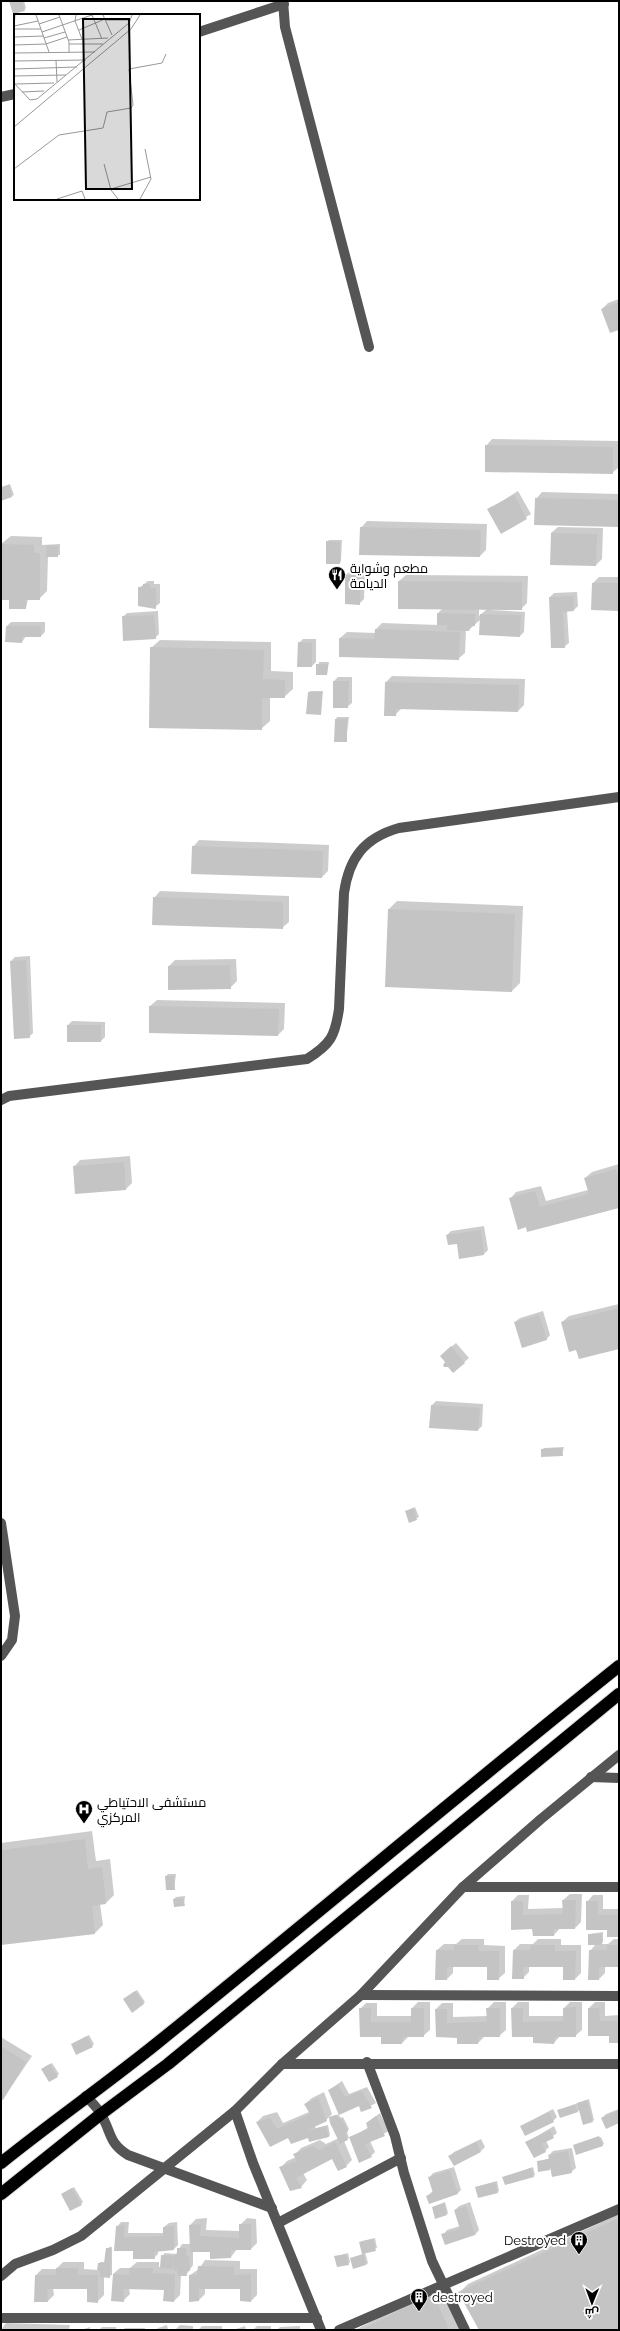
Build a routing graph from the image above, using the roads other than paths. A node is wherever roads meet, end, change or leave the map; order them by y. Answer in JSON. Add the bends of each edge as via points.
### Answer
{"nodes":[{"id":1,"x":283,"y":2,"type":"edge"},
{"id":2,"x":200,"y":32,"type":"edge"},
{"id":3,"x":14,"y":94,"type":"edge"},
{"id":4,"x":1,"y":97,"type":"edge"},
{"id":5,"x":369,"y":347,"type":"dead end"},
{"id":6,"x":619,"y":797,"type":"edge"},
{"id":7,"x":1,"y":1100,"type":"edge"},
{"id":8,"x":1,"y":1523,"type":"edge"},
{"id":9,"x":1,"y":1656,"type":"edge"},
{"id":10,"x":619,"y":1666,"type":"edge"},
{"id":11,"x":619,"y":1694,"type":"edge"},
{"id":12,"x":619,"y":1755,"type":"edge"},
{"id":13,"x":592,"y":1778,"type":"junction"},
{"id":14,"x":619,"y":1778,"type":"edge"},
{"id":15,"x":463,"y":1887,"type":"junction"},
{"id":16,"x":619,"y":1887,"type":"edge"},
{"id":17,"x":361,"y":1995,"type":"junction"},
{"id":18,"x":619,"y":1996,"type":"edge"},
{"id":19,"x":367,"y":2062,"type":"junction"},
{"id":20,"x":282,"y":2064,"type":"junction"},
{"id":21,"x":619,"y":2064,"type":"edge"},
{"id":22,"x":86,"y":2096,"type":"junction"},
{"id":23,"x":235,"y":2111,"type":"junction"},
{"id":24,"x":101,"y":2114,"type":"junction"},
{"id":25,"x":401,"y":2158,"type":"junction"},
{"id":26,"x":1,"y":2163,"type":"edge"},
{"id":27,"x":166,"y":2168,"type":"junction"},
{"id":28,"x":1,"y":2194,"type":"edge"},
{"id":29,"x":272,"y":2208,"type":"junction"},
{"id":30,"x":619,"y":2209,"type":"edge"},
{"id":31,"x":278,"y":2223,"type":"junction"},
{"id":32,"x":1,"y":2276,"type":"edge"},
{"id":33,"x":443,"y":2284,"type":"junction"},
{"id":34,"x":1,"y":2318,"type":"edge"},
{"id":35,"x":317,"y":2318,"type":"junction"},
{"id":36,"x":321,"y":2330,"type":"edge"},
{"id":37,"x":339,"y":2330,"type":"edge"},
{"id":38,"x":464,"y":2330,"type":"edge"}],
"edges":[{"from":1,"to":2,"type":"street"},
{"from":1,"to":5,"type":"street","via":[[285,28]]},
{"from":3,"to":4,"type":"street"},
{"from":6,"to":7,"type":"street","via":[[399,828],[384,832],[366,844],[347,875],[336,1027],[330,1042],[307,1059],[9,1096]]},
{"from":8,"to":9,"type":"street","via":[[14,1616],[12,1640]]},
{"from":10,"to":22,"type":"highway","via":[[480,1777],[154,2046]]},
{"from":11,"to":24,"type":"highway","via":[[168,2064]]},
{"from":12,"to":13,"type":"street"},
{"from":13,"to":14,"type":"street"},
{"from":13,"to":15,"type":"street"},
{"from":15,"to":16,"type":"street"},
{"from":15,"to":17,"type":"street"},
{"from":17,"to":18,"type":"street"},
{"from":17,"to":20,"type":"street"},
{"from":19,"to":20,"type":"street"},
{"from":19,"to":21,"type":"street"},
{"from":19,"to":25,"type":"street"},
{"from":20,"to":23,"type":"street"},
{"from":22,"to":24,"type":"street"},
{"from":22,"to":26,"type":"highway"},
{"from":23,"to":27,"type":"street"},
{"from":23,"to":29,"type":"street"},
{"from":24,"to":27,"type":"street","via":[[111,2140],[117,2148],[128,2155]]},
{"from":24,"to":28,"type":"highway"},
{"from":25,"to":31,"type":"street"},
{"from":25,"to":33,"type":"street","via":[[430,2254]]},
{"from":27,"to":29,"type":"street"},
{"from":27,"to":32,"type":"street","via":[[81,2236],[16,2264]]},
{"from":29,"to":31,"type":"street"},
{"from":30,"to":33,"type":"street"},
{"from":31,"to":35,"type":"street"},
{"from":33,"to":37,"type":"street"},
{"from":33,"to":38,"type":"street"},
{"from":34,"to":35,"type":"street"},
{"from":35,"to":36,"type":"street"}]}
